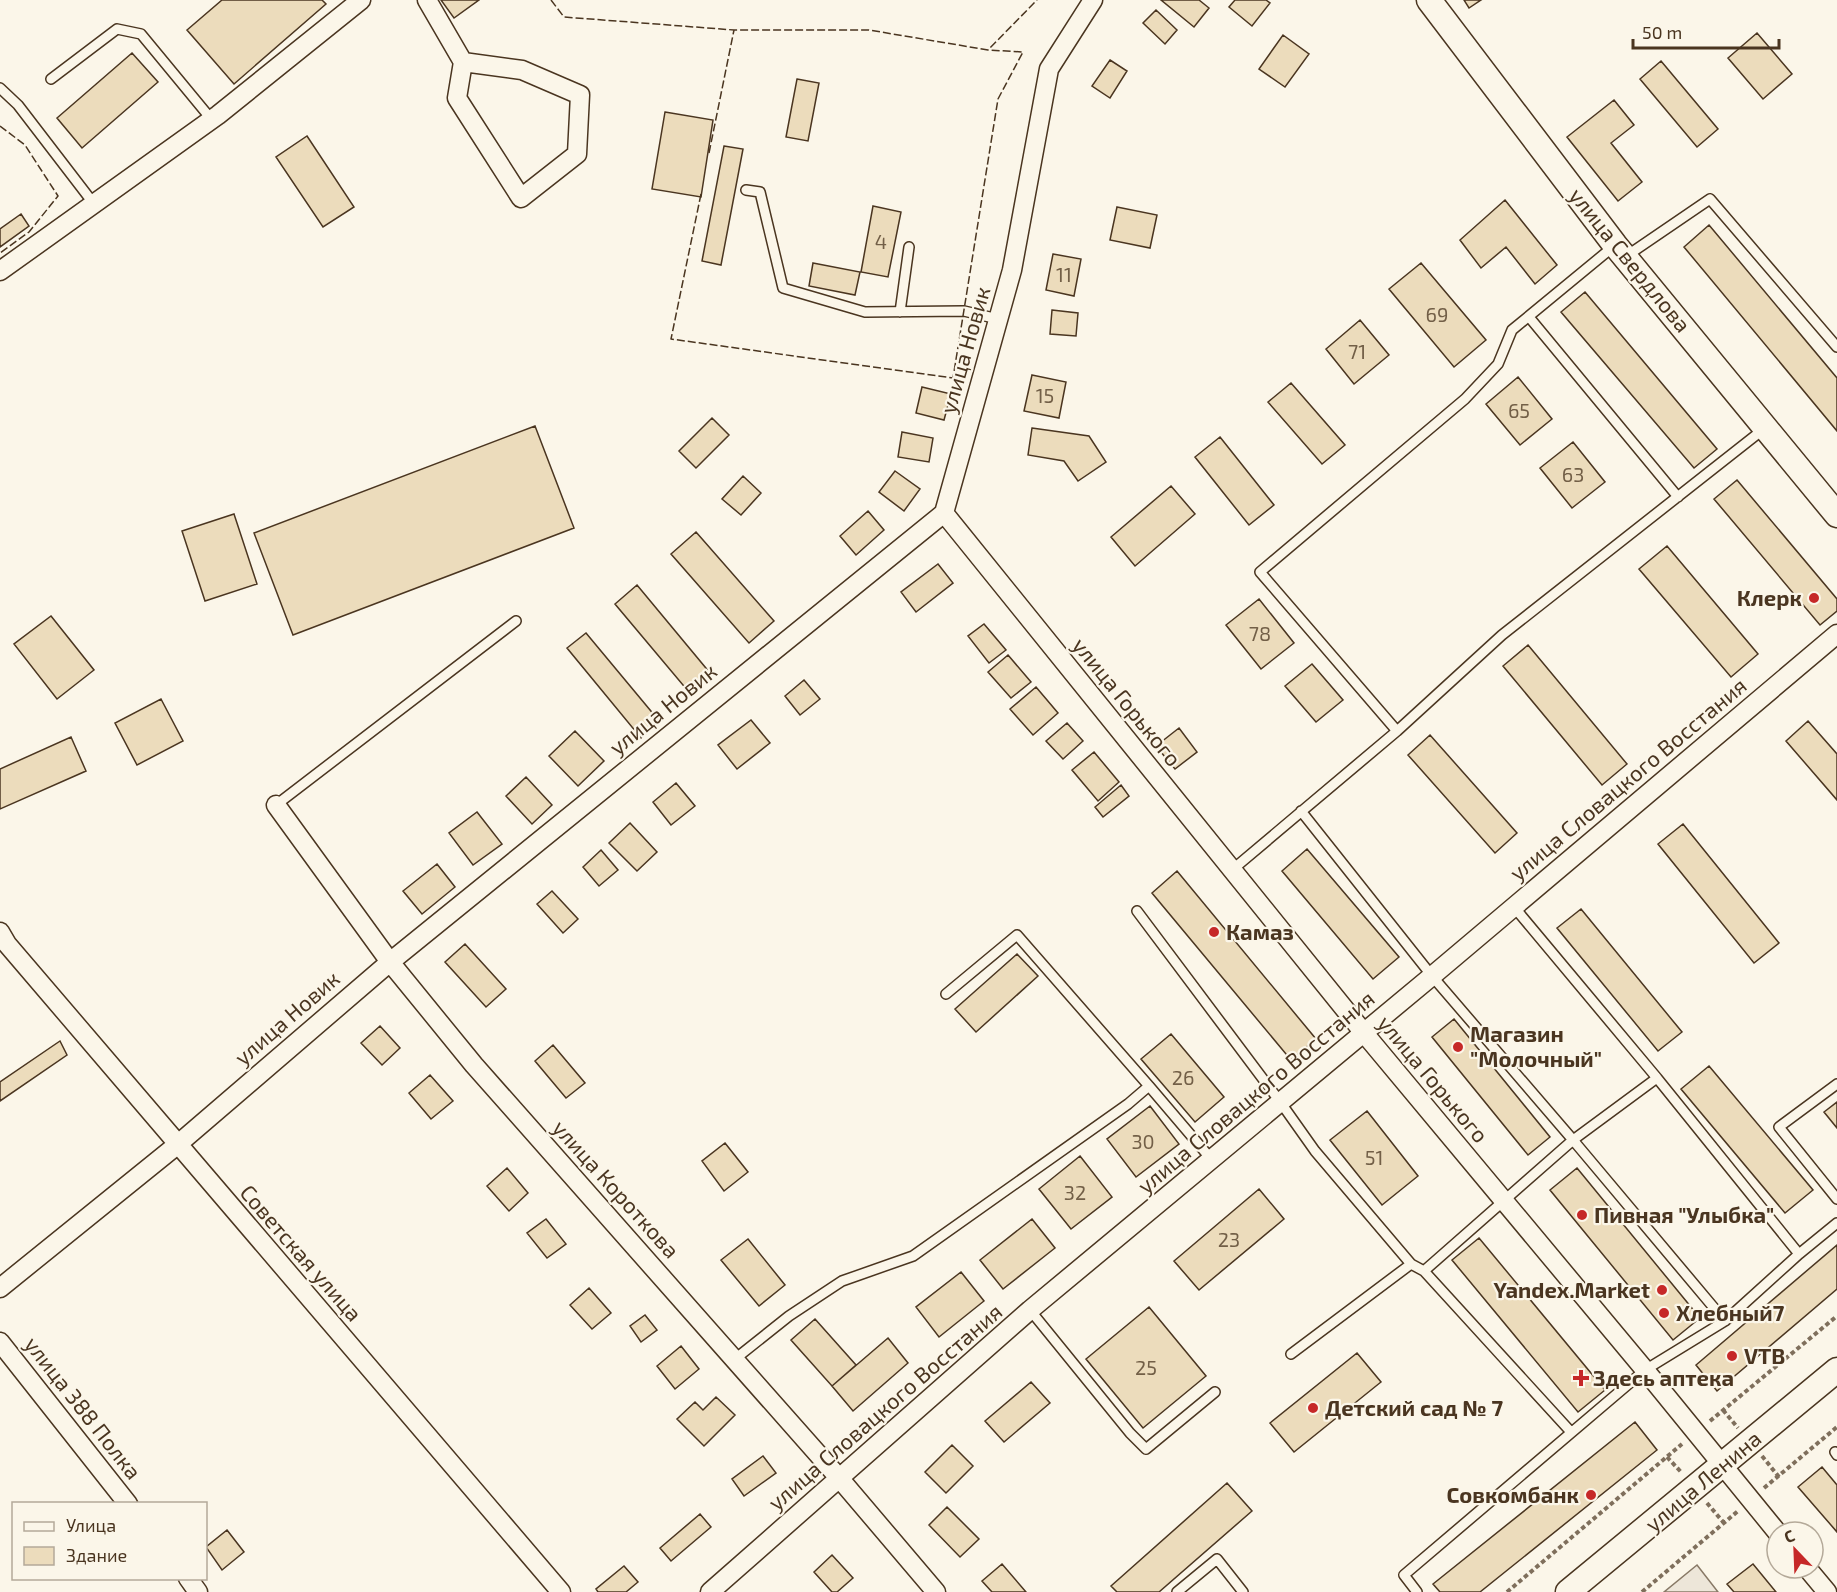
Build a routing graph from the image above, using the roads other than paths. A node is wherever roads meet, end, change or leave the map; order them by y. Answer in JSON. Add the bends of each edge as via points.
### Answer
{"nodes":[{"id":1,"x":427,"y":0,"type":"edge"},
{"id":2,"x":1094,"y":0,"type":"edge"},
{"id":3,"x":1429,"y":0,"type":"edge"},
{"id":4,"x":358,"y":1,"type":"edge"},
{"id":5,"x":463,"y":62,"type":"junction"},
{"id":6,"x":51,"y":79,"type":"dead end"},
{"id":7,"x":0,"y":88,"type":"edge"},
{"id":8,"x":212,"y":120,"type":"junction"},
{"id":9,"x":746,"y":190,"type":"dead end"},
{"id":10,"x":94,"y":204,"type":"junction"},
{"id":11,"x":909,"y":247,"type":"dead end"},
{"id":12,"x":1620,"y":250,"type":"junction"},
{"id":13,"x":0,"y":271,"type":"edge"},
{"id":14,"x":900,"y":312,"type":"junction"},
{"id":15,"x":1529,"y":317,"type":"junction"},
{"id":16,"x":998,"y":320,"type":"junction"},
{"id":17,"x":1837,"y":347,"type":"edge"},
{"id":18,"x":1765,"y":428,"type":"junction"},
{"id":19,"x":1678,"y":497,"type":"junction"},
{"id":20,"x":944,"y":513,"type":"junction"},
{"id":21,"x":1837,"y":515,"type":"edge"},
{"id":22,"x":516,"y":621,"type":"dead end"},
{"id":23,"x":1837,"y":634,"type":"edge"},
{"id":24,"x":1397,"y":731,"type":"junction"},
{"id":25,"x":276,"y":805,"type":"joint"},
{"id":26,"x":1301,"y":811,"type":"junction"},
{"id":27,"x":1232,"y":870,"type":"junction"},
{"id":28,"x":1514,"y":907,"type":"junction"},
{"id":29,"x":1137,"y":911,"type":"dead end"},
{"id":30,"x":3,"y":938,"type":"edge"},
{"id":31,"x":390,"y":962,"type":"junction"},
{"id":32,"x":1432,"y":976,"type":"junction"},
{"id":33,"x":946,"y":994,"type":"dead end"},
{"id":34,"x":1364,"y":1033,"type":"junction"},
{"id":35,"x":1657,"y":1078,"type":"junction"},
{"id":36,"x":1837,"y":1084,"type":"edge"},
{"id":37,"x":1149,"y":1086,"type":"junction"},
{"id":38,"x":1281,"y":1103,"type":"junction"},
{"id":39,"x":1573,"y":1140,"type":"junction"},
{"id":40,"x":177,"y":1145,"type":"junction"},
{"id":41,"x":1212,"y":1160,"type":"junction"},
{"id":42,"x":1837,"y":1199,"type":"edge"},
{"id":43,"x":1503,"y":1202,"type":"junction"},
{"id":44,"x":1837,"y":1224,"type":"edge"},
{"id":45,"x":1799,"y":1254,"type":"junction"},
{"id":46,"x":1411,"y":1264,"type":"junction"},
{"id":47,"x":1424,"y":1271,"type":"junction"},
{"id":48,"x":0,"y":1288,"type":"edge"},
{"id":49,"x":1030,"y":1310,"type":"junction"},
{"id":50,"x":1725,"y":1322,"type":"junction"},
{"id":51,"x":0,"y":1342,"type":"edge"},
{"id":52,"x":1291,"y":1354,"type":"dead end"},
{"id":53,"x":735,"y":1359,"type":"junction"},
{"id":54,"x":1645,"y":1370,"type":"junction"},
{"id":55,"x":1837,"y":1370,"type":"edge"},
{"id":56,"x":1215,"y":1392,"type":"dead end"},
{"id":57,"x":1571,"y":1432,"type":"junction"},
{"id":58,"x":1722,"y":1466,"type":"junction"},
{"id":59,"x":840,"y":1479,"type":"junction"},
{"id":60,"x":127,"y":1502,"type":"edge"},
{"id":61,"x":1767,"y":1520,"type":"edge"},
{"id":62,"x":1817,"y":1580,"type":"edge"},
{"id":63,"x":561,"y":1592,"type":"edge"},
{"id":64,"x":710,"y":1592,"type":"edge"},
{"id":65,"x":936,"y":1592,"type":"edge"},
{"id":66,"x":1177,"y":1592,"type":"edge"},
{"id":67,"x":1243,"y":1592,"type":"edge"},
{"id":68,"x":1417,"y":1592,"type":"edge"},
{"id":69,"x":1568,"y":1592,"type":"edge"},
{"id":70,"x":1827,"y":1592,"type":"edge"}],
"edges":[{"from":1,"to":5,"type":"street"},
{"from":2,"to":16,"type":"street","name":"улица Новик","via":[[1049,69],[1012,270]]},
{"from":3,"to":12,"type":"main road","name":"улица Свердлова"},
{"from":4,"to":8,"type":"street"},
{"from":5,"to":5,"type":"street","via":[[522,70],[580,95],[577,154],[521,198],[457,98]]},
{"from":6,"to":8,"type":"lane","via":[[117,29],[141,34]]},
{"from":7,"to":10,"type":"lane","via":[[18,105]]},
{"from":8,"to":10,"type":"street"},
{"from":9,"to":14,"type":"lane","via":[[760,192],[783,288],[865,312]]},
{"from":10,"to":13,"type":"street"},
{"from":11,"to":14,"type":"lane"},
{"from":12,"to":15,"type":"lane"},
{"from":12,"to":17,"type":"lane","via":[[1710,199]]},
{"from":12,"to":18,"type":"main road","name":"улица Свердлова"},
{"from":14,"to":16,"type":"lane","via":[[964,312]]},
{"from":15,"to":19,"type":"lane"},
{"from":15,"to":24,"type":"lane","via":[[1512,330],[1498,364],[1466,399],[1260,572]]},
{"from":16,"to":20,"type":"street","name":"улица Новик"},
{"from":18,"to":19,"type":"lane"},
{"from":18,"to":21,"type":"main road","name":"улица Свердлова"},
{"from":19,"to":24,"type":"lane","via":[[1502,635]]},
{"from":20,"to":27,"type":"street","name":"улица Горького"},
{"from":20,"to":31,"type":"street","name":"улица Новик"},
{"from":22,"to":25,"type":"lane"},
{"from":23,"to":28,"type":"street","name":"улица Словацкого Восстания"},
{"from":24,"to":26,"type":"lane"},
{"from":25,"to":31,"type":"street","name":"улица Короткова"},
{"from":26,"to":27,"type":"lane"},
{"from":26,"to":32,"type":"lane"},
{"from":27,"to":34,"type":"street","name":"улица Горького"},
{"from":28,"to":32,"type":"street","name":"улица Словацкого Восстания"},
{"from":28,"to":35,"type":"lane"},
{"from":29,"to":38,"type":"lane"},
{"from":30,"to":40,"type":"street","name":"Советская улица"},
{"from":31,"to":40,"type":"street","name":"улица Новик"},
{"from":31,"to":53,"type":"street","name":"улица Короткова","via":[[474,1065]]},
{"from":32,"to":34,"type":"street","name":"улица Словацкого Восстания"},
{"from":32,"to":39,"type":"lane"},
{"from":33,"to":37,"type":"lane","via":[[1017,935]]},
{"from":34,"to":38,"type":"street","name":"улица Словацкого Восстания"},
{"from":34,"to":43,"type":"street","name":"улица Горького"},
{"from":35,"to":39,"type":"lane"},
{"from":35,"to":45,"type":"lane"},
{"from":36,"to":42,"type":"lane","via":[[1779,1127]]},
{"from":37,"to":41,"type":"lane"},
{"from":37,"to":53,"type":"lane","via":[[913,1256],[842,1281]]},
{"from":38,"to":41,"type":"street","name":"улица Словацкого Восстания"},
{"from":38,"to":46,"type":"lane","via":[[1315,1151]]},
{"from":39,"to":43,"type":"lane"},
{"from":39,"to":50,"type":"lane"},
{"from":40,"to":48,"type":"street","name":"улица Новик"},
{"from":40,"to":63,"type":"street","name":"Советская улица"},
{"from":41,"to":49,"type":"street","name":"улица Словацкого Восстания"},
{"from":43,"to":47,"type":"lane"},
{"from":43,"to":54,"type":"street","name":"улица Горького"},
{"from":44,"to":45,"type":"lane"},
{"from":45,"to":50,"type":"lane"},
{"from":46,"to":47,"type":"lane"},
{"from":46,"to":52,"type":"lane"},
{"from":47,"to":57,"type":"lane"},
{"from":49,"to":56,"type":"lane","via":[[1146,1449]]},
{"from":49,"to":59,"type":"street","name":"улица Словацкого Восстания"},
{"from":50,"to":54,"type":"lane"},
{"from":51,"to":60,"type":"street","name":"улица 388 Полка"},
{"from":53,"to":59,"type":"street","name":"улица Короткова"},
{"from":54,"to":57,"type":"lane"},
{"from":54,"to":58,"type":"street","name":"улица Горького"},
{"from":55,"to":58,"type":"main road","name":"улица Ленина"},
{"from":57,"to":68,"type":"lane","via":[[1404,1575]]},
{"from":58,"to":61,"type":"street","name":"улица Горького"},
{"from":58,"to":69,"type":"main road","name":"улица Ленина"},
{"from":59,"to":64,"type":"street","name":"улица Словацкого Восстания"},
{"from":59,"to":65,"type":"street","name":"улица Короткова"},
{"from":62,"to":70,"type":"street"},
{"from":66,"to":67,"type":"lane","via":[[1217,1559]]}]}
